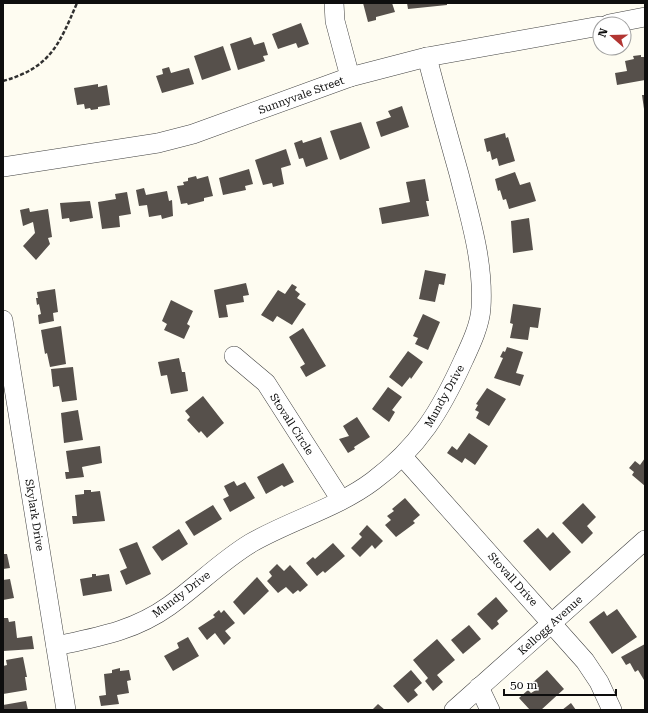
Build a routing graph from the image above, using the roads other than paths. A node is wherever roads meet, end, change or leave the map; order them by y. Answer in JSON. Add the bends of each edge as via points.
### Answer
{"nodes":[{"id":1,"x":334,"y":3,"type":"edge"},
{"id":2,"x":645,"y":17,"type":"edge"},
{"id":3,"x":632,"y":20,"type":"edge"},
{"id":4,"x":592,"y":27,"type":"edge"},
{"id":5,"x":427,"y":57,"type":"junction"},
{"id":6,"x":350,"y":78,"type":"junction"},
{"id":7,"x":3,"y":167,"type":"edge"},
{"id":8,"x":3,"y":320,"type":"edge"},
{"id":9,"x":234,"y":356,"type":"dead end"},
{"id":10,"x":403,"y":456,"type":"junction"},
{"id":11,"x":341,"y":500,"type":"junction"},
{"id":12,"x":645,"y":540,"type":"edge"},
{"id":13,"x":552,"y":623,"type":"junction"},
{"id":14,"x":56,"y":646,"type":"junction"},
{"id":15,"x":479,"y":687,"type":"junction"},
{"id":16,"x":66,"y":710,"type":"edge"},
{"id":17,"x":454,"y":710,"type":"edge"},
{"id":18,"x":490,"y":710,"type":"edge"},
{"id":19,"x":612,"y":710,"type":"edge"}],
"edges":[{"from":1,"to":6,"type":"street","via":[[335,21]]},
{"from":2,"to":3,"type":"street"},
{"from":4,"to":5,"type":"street","name":"Sunnyvale Street"},
{"from":5,"to":6,"type":"street","name":"Sunnyvale Street"},
{"from":5,"to":10,"type":"street","name":"Mundy Drive","via":[[480,258],[481,310],[472,343],[453,384],[429,426]]},
{"from":6,"to":7,"type":"street","name":"Sunnyvale Street","via":[[193,134]]},
{"from":8,"to":14,"type":"street","name":"Skylark Drive"},
{"from":9,"to":11,"type":"street","name":"Stovall Circle","via":[[266,383]]},
{"from":10,"to":11,"type":"street","name":"Mundy Drive","via":[[372,482]]},
{"from":10,"to":13,"type":"street","name":"Stovall Drive"},
{"from":11,"to":14,"type":"street","name":"Mundy Drive","via":[[251,543],[225,560],[169,606],[139,624],[110,635]]},
{"from":12,"to":13,"type":"street","name":"Kellogg Avenue"},
{"from":13,"to":15,"type":"street","name":"Kellogg Avenue"},
{"from":13,"to":19,"type":"street","name":"Stovall Drive","via":[[585,661],[599,682]]},
{"from":14,"to":16,"type":"street","name":"Skylark Drive"},
{"from":15,"to":17,"type":"street","name":"Kellogg Avenue"},
{"from":15,"to":18,"type":"street"}]}
